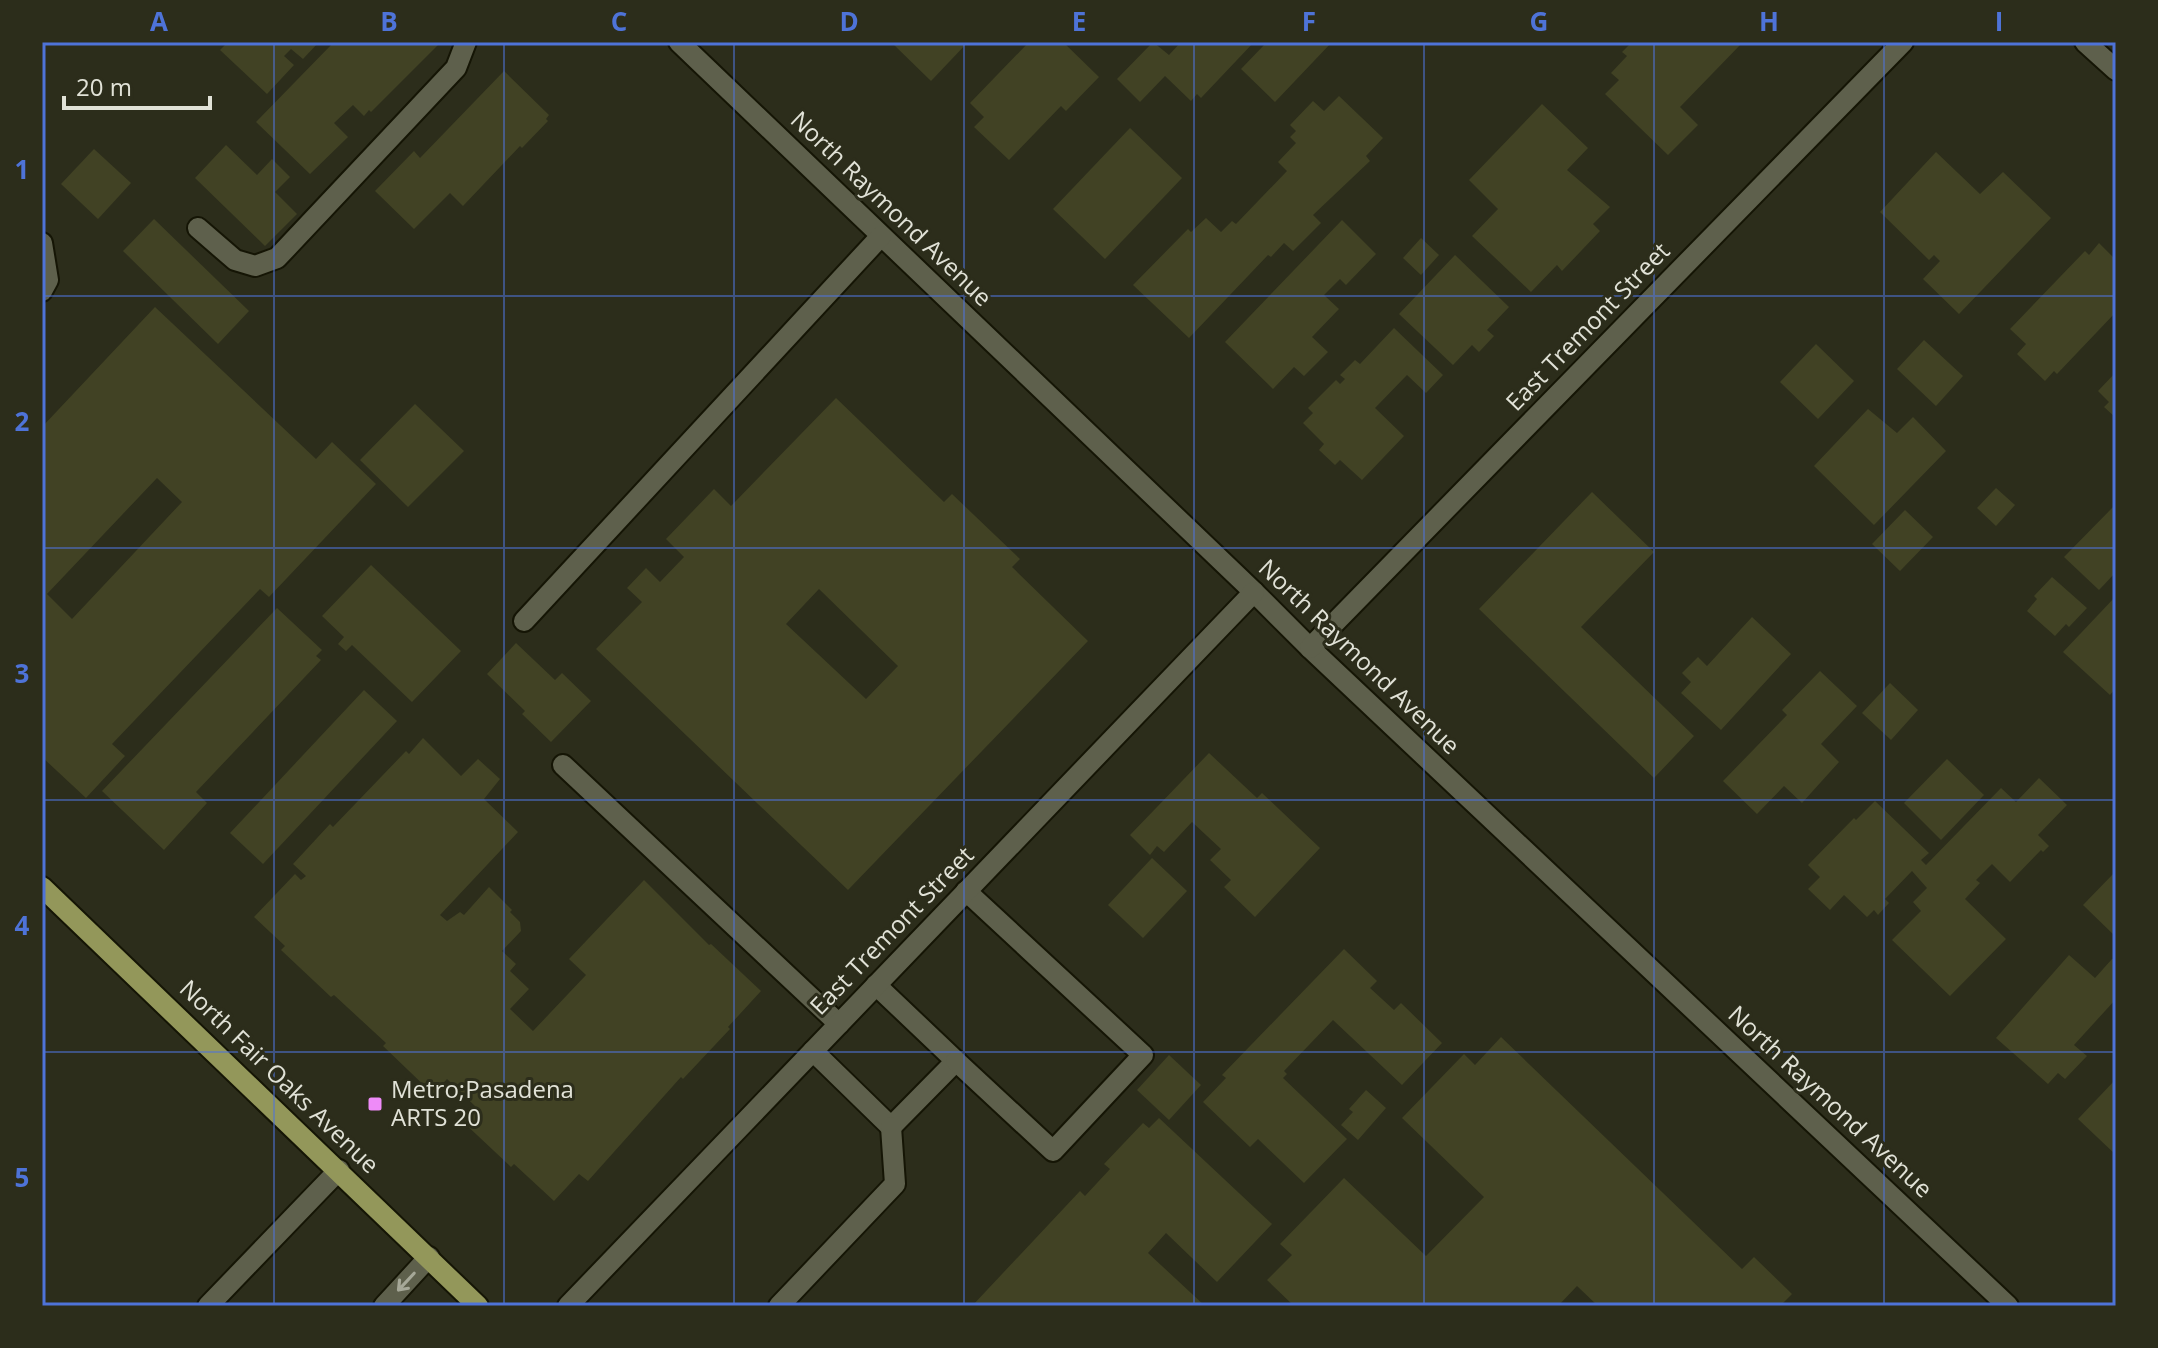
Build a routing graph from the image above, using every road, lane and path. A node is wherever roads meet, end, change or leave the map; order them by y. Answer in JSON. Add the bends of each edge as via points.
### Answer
{"nodes":[{"id":1,"x":466,"y":42,"type":"edge"},
{"id":2,"x":679,"y":42,"type":"edge"},
{"id":3,"x":1903,"y":42,"type":"edge"},
{"id":4,"x":2085,"y":42,"type":"edge"},
{"id":5,"x":2116,"y":70,"type":"edge"},
{"id":6,"x":198,"y":228,"type":"dead end"},
{"id":7,"x":881,"y":236,"type":"junction"},
{"id":8,"x":42,"y":243,"type":"edge"},
{"id":9,"x":42,"y":291,"type":"edge"},
{"id":10,"x":1254,"y":592,"type":"junction"},
{"id":11,"x":524,"y":621,"type":"dead end"},
{"id":12,"x":1310,"y":648,"type":"junction"},
{"id":13,"x":563,"y":765,"type":"dead end"},
{"id":14,"x":42,"y":887,"type":"edge"},
{"id":15,"x":966,"y":891,"type":"junction"},
{"id":16,"x":876,"y":985,"type":"junction"},
{"id":17,"x":839,"y":1024,"type":"junction"},
{"id":18,"x":813,"y":1051,"type":"junction"},
{"id":19,"x":956,"y":1061,"type":"junction"},
{"id":20,"x":891,"y":1127,"type":"junction"},
{"id":21,"x":339,"y":1170,"type":"junction"},
{"id":22,"x":429,"y":1257,"type":"junction"},
{"id":23,"x":2002,"y":1304,"type":"edge"},
{"id":24,"x":208,"y":1306,"type":"edge"},
{"id":25,"x":384,"y":1306,"type":"edge"},
{"id":26,"x":478,"y":1306,"type":"edge"},
{"id":27,"x":568,"y":1306,"type":"edge"},
{"id":28,"x":779,"y":1306,"type":"edge"}],
"edges":[{"from":1,"to":6,"type":"street","via":[[456,68],[277,258],[255,266],[235,260]]},
{"from":2,"to":7,"type":"street","name":"North Raymond Avenue"},
{"from":3,"to":12,"type":"street","name":"East Tremont Street"},
{"from":4,"to":5,"type":"street"},
{"from":7,"to":10,"type":"street","name":"North Raymond Avenue"},
{"from":7,"to":11,"type":"street"},
{"from":8,"to":9,"type":"street","via":[[48,280]]},
{"from":10,"to":12,"type":"street","name":"North Raymond Avenue"},
{"from":10,"to":15,"type":"street","name":"East Tremont Street"},
{"from":12,"to":23,"type":"street","name":"North Raymond Avenue"},
{"from":13,"to":17,"type":"street"},
{"from":14,"to":21,"type":"main road","name":"North Fair Oaks Avenue"},
{"from":15,"to":16,"type":"street","name":"East Tremont Street"},
{"from":15,"to":19,"type":"street","via":[[1143,1055],[1053,1151]]},
{"from":16,"to":17,"type":"street","name":"East Tremont Street"},
{"from":16,"to":19,"type":"street"},
{"from":17,"to":18,"type":"street","name":"East Tremont Street"},
{"from":18,"to":20,"type":"street"},
{"from":18,"to":27,"type":"street","name":"East Tremont Street"},
{"from":19,"to":20,"type":"street"},
{"from":20,"to":28,"type":"street","via":[[895,1184]]},
{"from":21,"to":22,"type":"main road","name":"North Fair Oaks Avenue"},
{"from":21,"to":24,"type":"street"},
{"from":22,"to":25,"type":"street","one_way":true},
{"from":22,"to":26,"type":"main road","name":"North Fair Oaks Avenue"}]}
